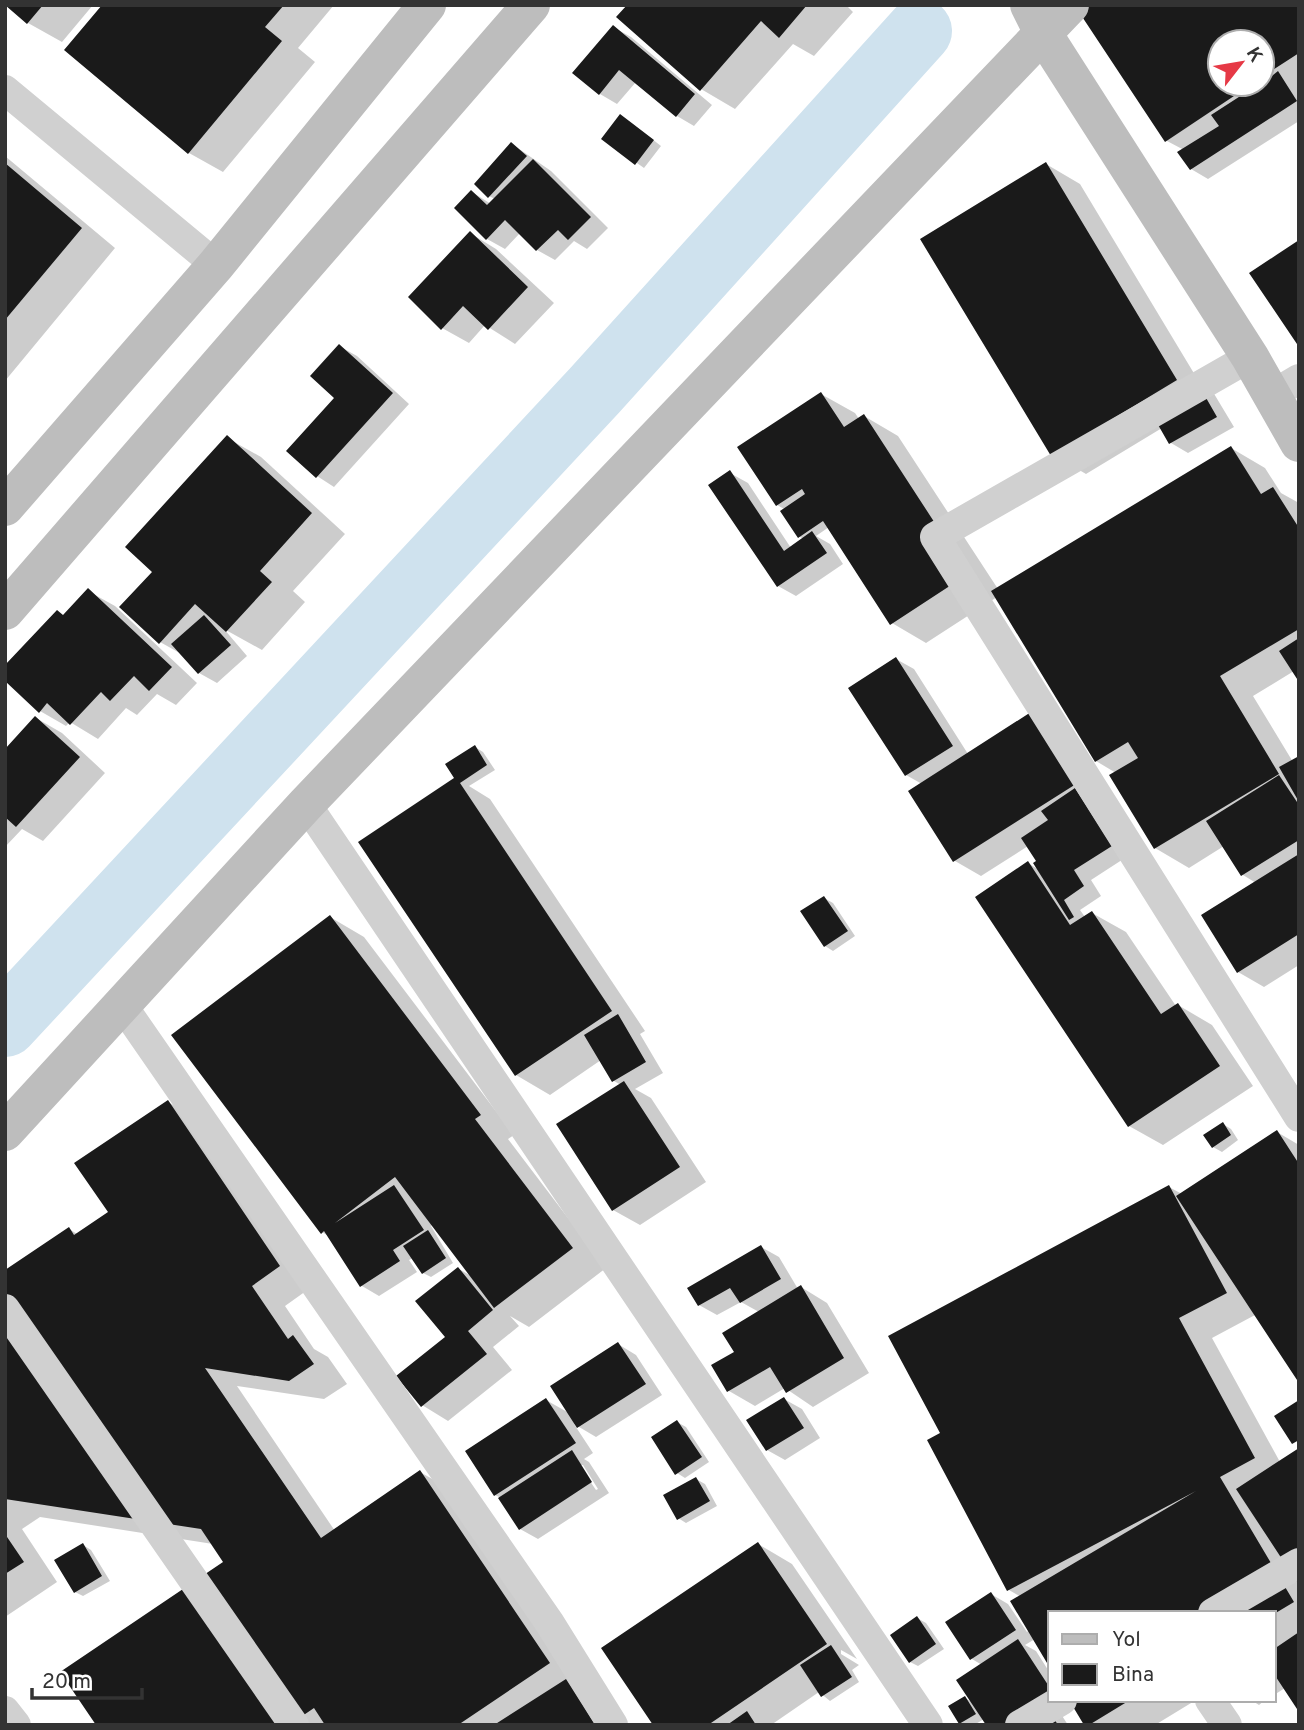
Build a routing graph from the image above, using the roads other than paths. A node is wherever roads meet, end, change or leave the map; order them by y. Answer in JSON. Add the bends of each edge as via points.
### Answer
{"nodes":[{"id":1,"x":427,"y":5,"type":"edge"},
{"id":2,"x":531,"y":5,"type":"edge"},
{"id":3,"x":1070,"y":5,"type":"edge"},
{"id":4,"x":1036,"y":20,"type":"edge"},
{"id":5,"x":5,"y":90,"type":"edge"},
{"id":6,"x":216,"y":265,"type":"junction"},
{"id":7,"x":1250,"y":356,"type":"junction"},
{"id":8,"x":1285,"y":387,"type":"edge"},
{"id":9,"x":1299,"y":443,"type":"edge"},
{"id":10,"x":5,"y":507,"type":"edge"},
{"id":11,"x":5,"y":611,"type":"edge"},
{"id":12,"x":306,"y":804,"type":"junction"},
{"id":13,"x":122,"y":1005,"type":"junction"},
{"id":14,"x":1299,"y":1116,"type":"edge"},
{"id":15,"x":5,"y":1132,"type":"edge"},
{"id":16,"x":5,"y":1309,"type":"edge"},
{"id":17,"x":1299,"y":1563,"type":"edge"},
{"id":18,"x":1216,"y":1611,"type":"edge"},
{"id":19,"x":1059,"y":1702,"type":"edge"},
{"id":20,"x":1211,"y":1702,"type":"edge"},
{"id":21,"x":5,"y":1711,"type":"edge"},
{"id":22,"x":16,"y":1725,"type":"edge"},
{"id":23,"x":293,"y":1725,"type":"edge"},
{"id":24,"x":613,"y":1725,"type":"edge"},
{"id":25,"x":928,"y":1725,"type":"edge"},
{"id":26,"x":1020,"y":1725,"type":"edge"},
{"id":27,"x":1227,"y":1725,"type":"edge"}],
"edges":[{"from":1,"to":6,"type":"main road"},
{"from":2,"to":11,"type":"main road"},
{"from":3,"to":4,"type":"main road"},
{"from":4,"to":7,"type":"main road"},
{"from":4,"to":12,"type":"main road"},
{"from":5,"to":6,"type":"street"},
{"from":6,"to":10,"type":"main road"},
{"from":7,"to":8,"type":"main road"},
{"from":7,"to":14,"type":"street","via":[[935,537]]},
{"from":8,"to":9,"type":"main road"},
{"from":12,"to":13,"type":"main road"},
{"from":12,"to":25,"type":"street"},
{"from":13,"to":15,"type":"main road"},
{"from":13,"to":24,"type":"street","via":[[549,1622]]},
{"from":16,"to":23,"type":"street"},
{"from":17,"to":18,"type":"street"},
{"from":19,"to":26,"type":"street"},
{"from":20,"to":27,"type":"street"},
{"from":21,"to":22,"type":"street"}]}
